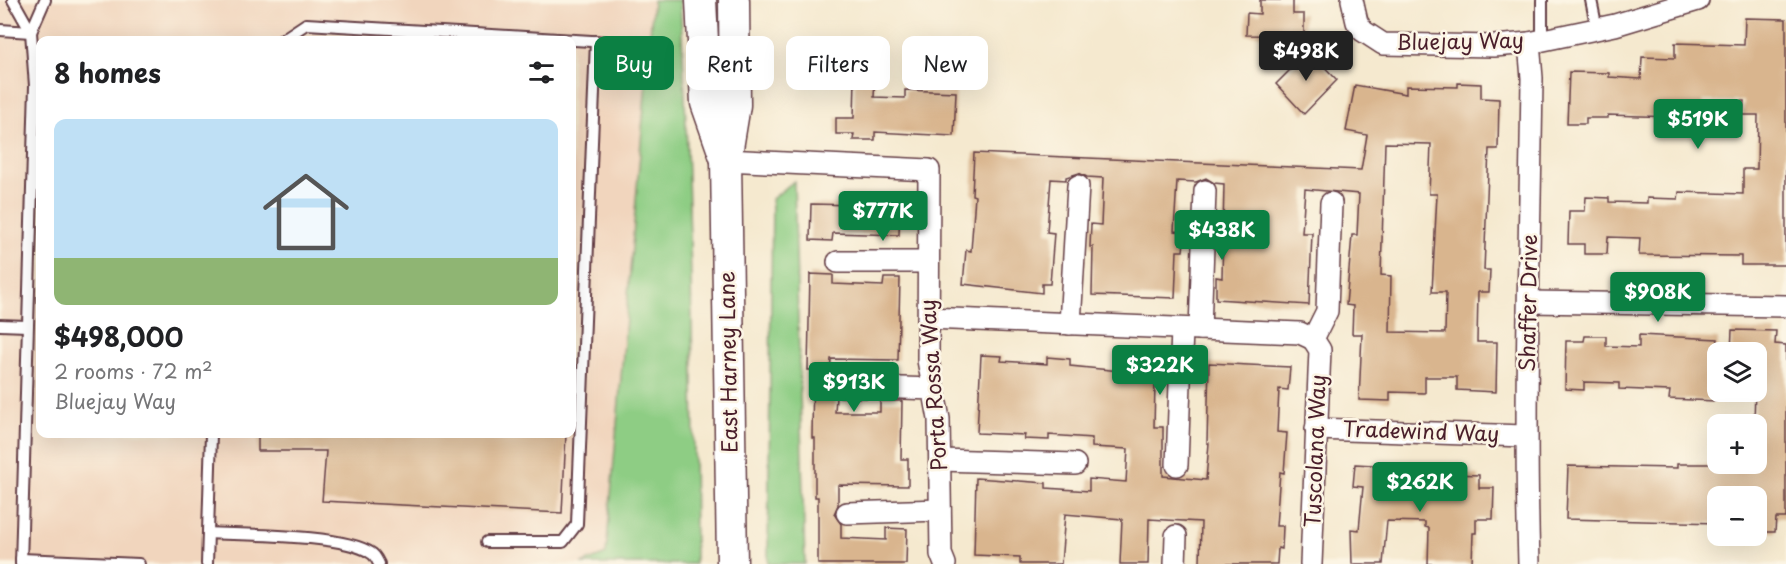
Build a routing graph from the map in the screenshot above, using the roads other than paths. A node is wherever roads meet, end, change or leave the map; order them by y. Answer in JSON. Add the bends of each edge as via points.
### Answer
{"nodes":[{"id":1,"x":13,"y":0,"type":"edge"},
{"id":2,"x":45,"y":0,"type":"edge"},
{"id":3,"x":701,"y":0,"type":"edge"},
{"id":4,"x":734,"y":0,"type":"edge"},
{"id":5,"x":1352,"y":0,"type":"edge"},
{"id":6,"x":1542,"y":0,"type":"edge"},
{"id":7,"x":1591,"y":0,"type":"edge"},
{"id":8,"x":1698,"y":0,"type":"edge"},
{"id":9,"x":1597,"y":29,"type":"junction"},
{"id":10,"x":0,"y":30,"type":"edge"},
{"id":11,"x":30,"y":32,"type":"junction"},
{"id":12,"x":288,"y":36,"type":"edge"},
{"id":13,"x":499,"y":36,"type":"edge"},
{"id":14,"x":576,"y":41,"type":"edge"},
{"id":15,"x":1536,"y":41,"type":"junction"},
{"id":16,"x":594,"y":42,"type":"edge"},
{"id":17,"x":594,"y":90,"type":"edge"},
{"id":18,"x":726,"y":160,"type":"junction"},
{"id":19,"x":1078,"y":186,"type":"dead end"},
{"id":20,"x":1204,"y":191,"type":"dead end"},
{"id":21,"x":1331,"y":203,"type":"dead end"},
{"id":22,"x":838,"y":261,"type":"dead end"},
{"id":23,"x":928,"y":262,"type":"junction"},
{"id":24,"x":1530,"y":302,"type":"junction"},
{"id":25,"x":1786,"y":306,"type":"edge"},
{"id":26,"x":928,"y":318,"type":"junction"},
{"id":27,"x":1070,"y":324,"type":"junction"},
{"id":28,"x":0,"y":325,"type":"edge"},
{"id":29,"x":27,"y":326,"type":"junction"},
{"id":30,"x":1191,"y":329,"type":"junction"},
{"id":31,"x":1313,"y":339,"type":"junction"},
{"id":32,"x":842,"y":386,"type":"dead end"},
{"id":33,"x":933,"y":388,"type":"junction"},
{"id":34,"x":1316,"y":429,"type":"junction"},
{"id":35,"x":1525,"y":436,"type":"junction"},
{"id":36,"x":211,"y":438,"type":"edge"},
{"id":37,"x":940,"y":460,"type":"junction"},
{"id":38,"x":1075,"y":465,"type":"dead end"},
{"id":39,"x":1177,"y":465,"type":"dead end"},
{"id":40,"x":940,"y":510,"type":"junction"},
{"id":41,"x":847,"y":513,"type":"dead end"},
{"id":42,"x":208,"y":533,"type":"junction"},
{"id":43,"x":1176,"y":536,"type":"dead end"},
{"id":44,"x":487,"y":542,"type":"dead end"},
{"id":45,"x":21,"y":562,"type":"edge"},
{"id":46,"x":63,"y":563,"type":"edge"},
{"id":47,"x":107,"y":563,"type":"edge"},
{"id":48,"x":139,"y":564,"type":"edge"},
{"id":49,"x":207,"y":564,"type":"edge"},
{"id":50,"x":379,"y":564,"type":"edge"},
{"id":51,"x":732,"y":564,"type":"edge"},
{"id":52,"x":945,"y":564,"type":"edge"},
{"id":53,"x":1175,"y":564,"type":"edge"},
{"id":54,"x":1311,"y":564,"type":"edge"},
{"id":55,"x":1529,"y":564,"type":"edge"}],
"edges":[{"from":1,"to":11,"type":"lane"},
{"from":2,"to":11,"type":"lane"},
{"from":3,"to":18,"type":"main road","name":"East Harney Lane","via":[[706,103]]},
{"from":4,"to":18,"type":"main road","name":"East Harney Lane","via":[[735,105]]},
{"from":5,"to":15,"type":"street","name":"Bluejay Way","via":[[1363,31],[1383,44],[1494,46]]},
{"from":6,"to":15,"type":"lane"},
{"from":7,"to":9,"type":"lane"},
{"from":8,"to":9,"type":"street","name":"Bluejay Way"},
{"from":9,"to":15,"type":"street","name":"Bluejay Way"},
{"from":10,"to":11,"type":"lane"},
{"from":11,"to":29,"type":"lane","via":[[35,86]]},
{"from":12,"to":13,"type":"lane","via":[[306,24]]},
{"from":14,"to":16,"type":"lane"},
{"from":15,"to":24,"type":"street","name":"Shaffer Drive","via":[[1532,78]]},
{"from":17,"to":44,"type":"lane","via":[[577,524],[563,542]]},
{"from":18,"to":23,"type":"street","name":"Porta Rossa Way","via":[[929,170]]},
{"from":18,"to":51,"type":"main road","name":"East Harney Lane"},
{"from":19,"to":27,"type":"street"},
{"from":20,"to":30,"type":"street"},
{"from":21,"to":31,"type":"street","via":[[1327,311]]},
{"from":22,"to":23,"type":"street"},
{"from":23,"to":26,"type":"street","name":"Porta Rossa Way"},
{"from":24,"to":25,"type":"street"},
{"from":24,"to":35,"type":"street","name":"Shaffer Drive"},
{"from":26,"to":27,"type":"street"},
{"from":26,"to":33,"type":"street","name":"Porta Rossa Way"},
{"from":27,"to":30,"type":"street"},
{"from":28,"to":29,"type":"lane"},
{"from":29,"to":45,"type":"lane"},
{"from":30,"to":31,"type":"street","via":[[1300,333]]},
{"from":30,"to":39,"type":"street"},
{"from":31,"to":34,"type":"street","name":"Tuscolana Way","via":[[1320,350]]},
{"from":32,"to":33,"type":"street"},
{"from":33,"to":37,"type":"street","name":"Porta Rossa Way"},
{"from":34,"to":35,"type":"street","name":"Tradewind Way"},
{"from":34,"to":54,"type":"street","name":"Tuscolana Way"},
{"from":35,"to":55,"type":"street","name":"Shaffer Drive"},
{"from":36,"to":42,"type":"lane"},
{"from":37,"to":38,"type":"street"},
{"from":37,"to":40,"type":"street","name":"Porta Rossa Way"},
{"from":40,"to":41,"type":"street"},
{"from":40,"to":52,"type":"street","name":"Porta Rossa Way","via":[[941,554]]},
{"from":42,"to":49,"type":"lane"},
{"from":42,"to":50,"type":"lane","via":[[313,538],[361,548],[374,554]]},
{"from":43,"to":53,"type":"street"},
{"from":45,"to":46,"type":"lane"},
{"from":46,"to":47,"type":"lane"},
{"from":47,"to":48,"type":"lane"}]}
